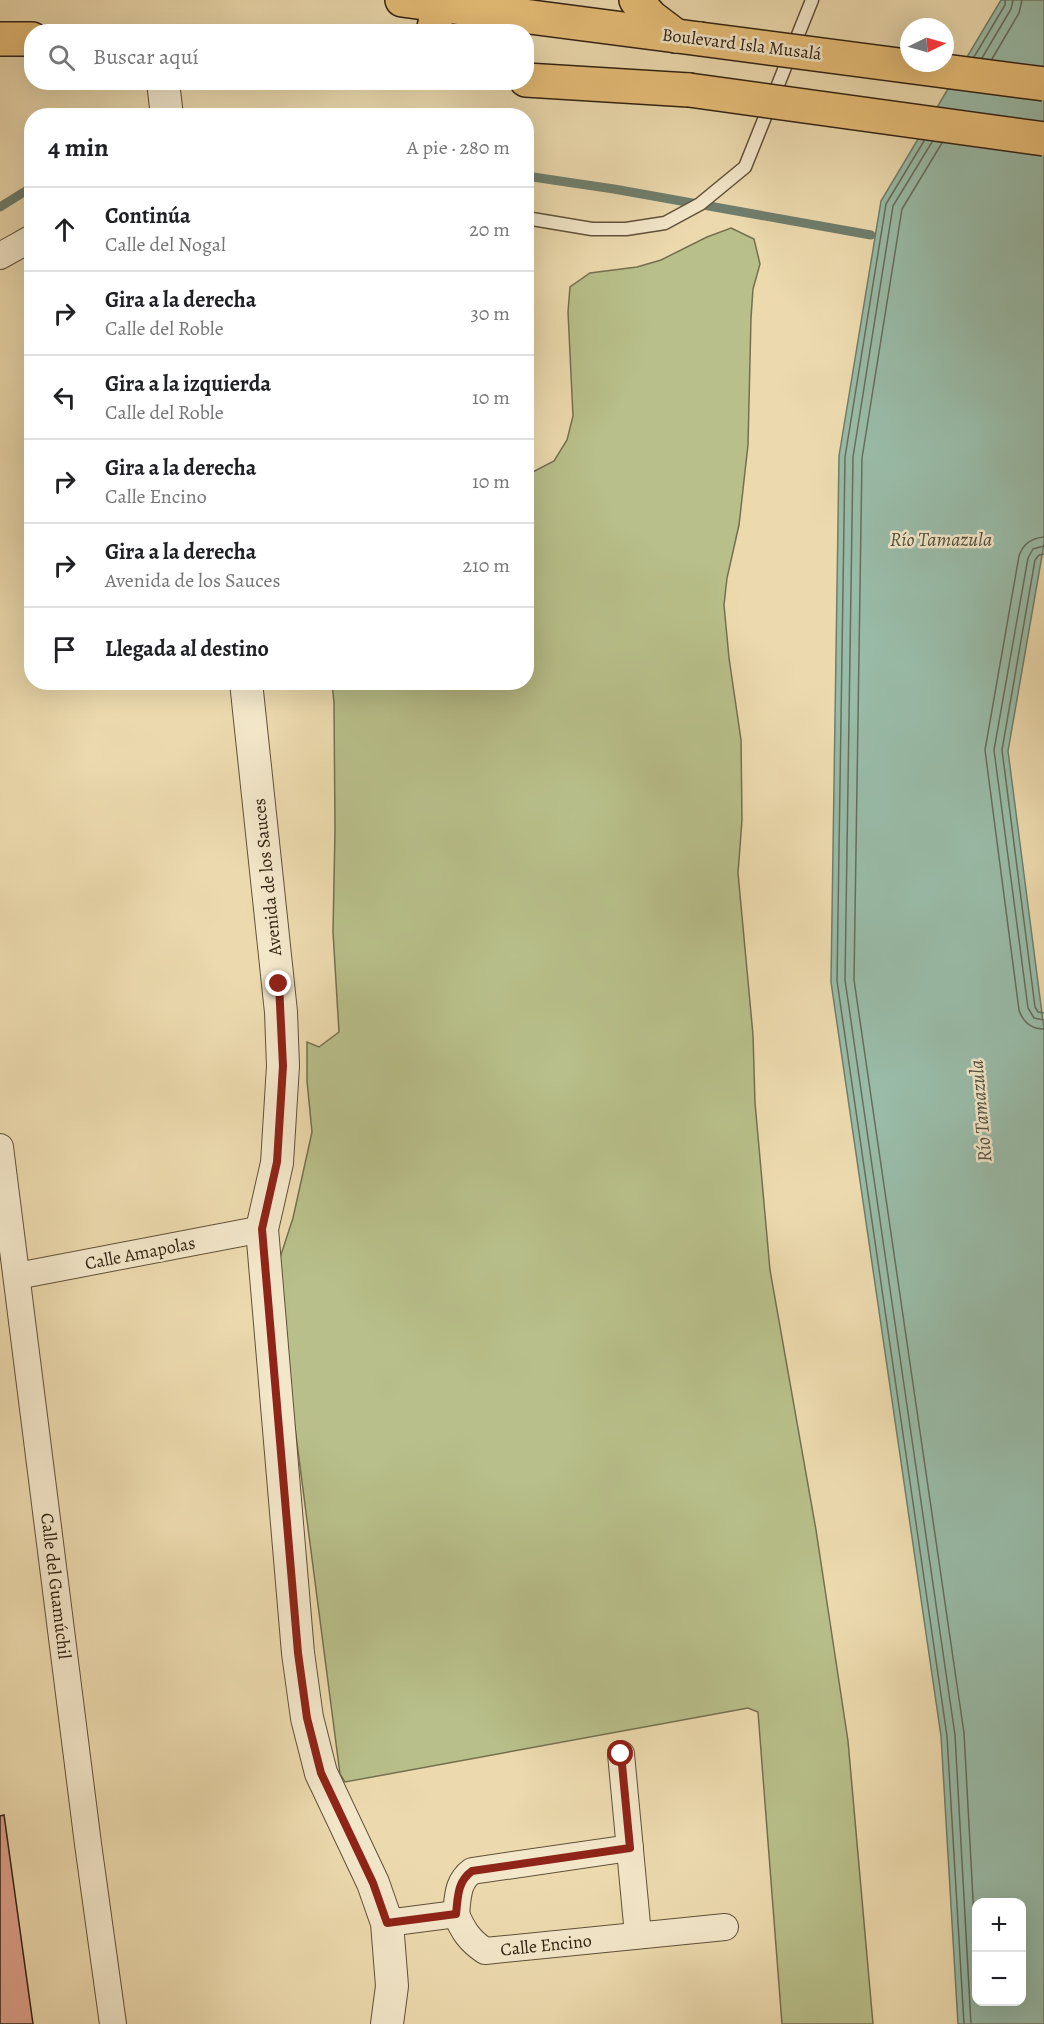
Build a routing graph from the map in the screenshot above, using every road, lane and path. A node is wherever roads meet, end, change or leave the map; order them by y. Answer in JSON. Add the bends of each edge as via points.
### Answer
{"nodes":[{"id":1,"x":402,"y":0,"type":"edge"},
{"id":2,"x":636,"y":0,"type":"edge"},
{"id":3,"x":812,"y":0,"type":"edge"},
{"id":4,"x":438,"y":12,"type":"edge"},
{"id":5,"x":504,"y":15,"type":"edge"},
{"id":6,"x":688,"y":37,"type":"junction"},
{"id":7,"x":0,"y":39,"type":"edge"},
{"id":8,"x":24,"y":39,"type":"edge"},
{"id":9,"x":534,"y":80,"type":"edge"},
{"id":10,"x":1044,"y":84,"type":"edge"},
{"id":11,"x":1044,"y":139,"type":"edge"},
{"id":12,"x":534,"y":219,"type":"edge"},
{"id":13,"x":24,"y":242,"type":"edge"},
{"id":14,"x":0,"y":256,"type":"edge"},
{"id":15,"x":247,"y":690,"type":"edge"},
{"id":16,"x":0,"y":1147,"type":"edge"},
{"id":17,"x":262,"y":1229,"type":"junction"},
{"id":18,"x":17,"y":1276,"type":"junction"},
{"id":19,"x":621,"y":1754,"type":"dead end"},
{"id":20,"x":630,"y":1848,"type":"junction"},
{"id":21,"x":456,"y":1914,"type":"junction"},
{"id":22,"x":387,"y":1923,"type":"junction"},
{"id":23,"x":725,"y":1927,"type":"dead end"},
{"id":24,"x":638,"y":1935,"type":"junction"},
{"id":25,"x":113,"y":2024,"type":"edge"},
{"id":26,"x":387,"y":2024,"type":"edge"}],
"edges":[{"from":1,"to":4,"type":"main road","name":"Boulevard Isla Musalá"},
{"from":2,"to":6,"type":"main road","via":[[651,17]]},
{"from":3,"to":12,"type":"lane","via":[[745,167],[700,204],[665,224],[626,229],[592,229]]},
{"from":4,"to":5,"type":"main road","name":"Boulevard Isla Musalá"},
{"from":5,"to":6,"type":"main road","name":"Boulevard Isla Musalá"},
{"from":6,"to":10,"type":"main road","name":"Boulevard Isla Musalá","bridge":true},
{"from":7,"to":8,"type":"main road"},
{"from":9,"to":11,"type":"main road","bridge":true,"via":[[689,90]]},
{"from":13,"to":14,"type":"street"},
{"from":15,"to":17,"type":"street","name":"Avenida de los Sauces","via":[[279,984],[283,1066],[277,1162]]},
{"from":16,"to":18,"type":"street","name":"Calle del Guamúchil"},
{"from":17,"to":18,"type":"street","name":"Calle Amapolas"},
{"from":17,"to":22,"type":"street","name":"Avenida de los Sauces","via":[[298,1653],[307,1718],[321,1773],[373,1883]]},
{"from":18,"to":25,"type":"street","name":"Calle del Guamúchil"},
{"from":19,"to":20,"type":"street"},
{"from":20,"to":21,"type":"street","via":[[472,1871],[458,1890]]},
{"from":20,"to":24,"type":"street"},
{"from":21,"to":22,"type":"street"},
{"from":21,"to":24,"type":"street","name":"Calle Encino","via":[[473,1943],[485,1951]]},
{"from":22,"to":26,"type":"street","name":"Avenida de los Sauces","via":[[392,1986]]},
{"from":23,"to":24,"type":"street","name":"Calle Encino"}]}
